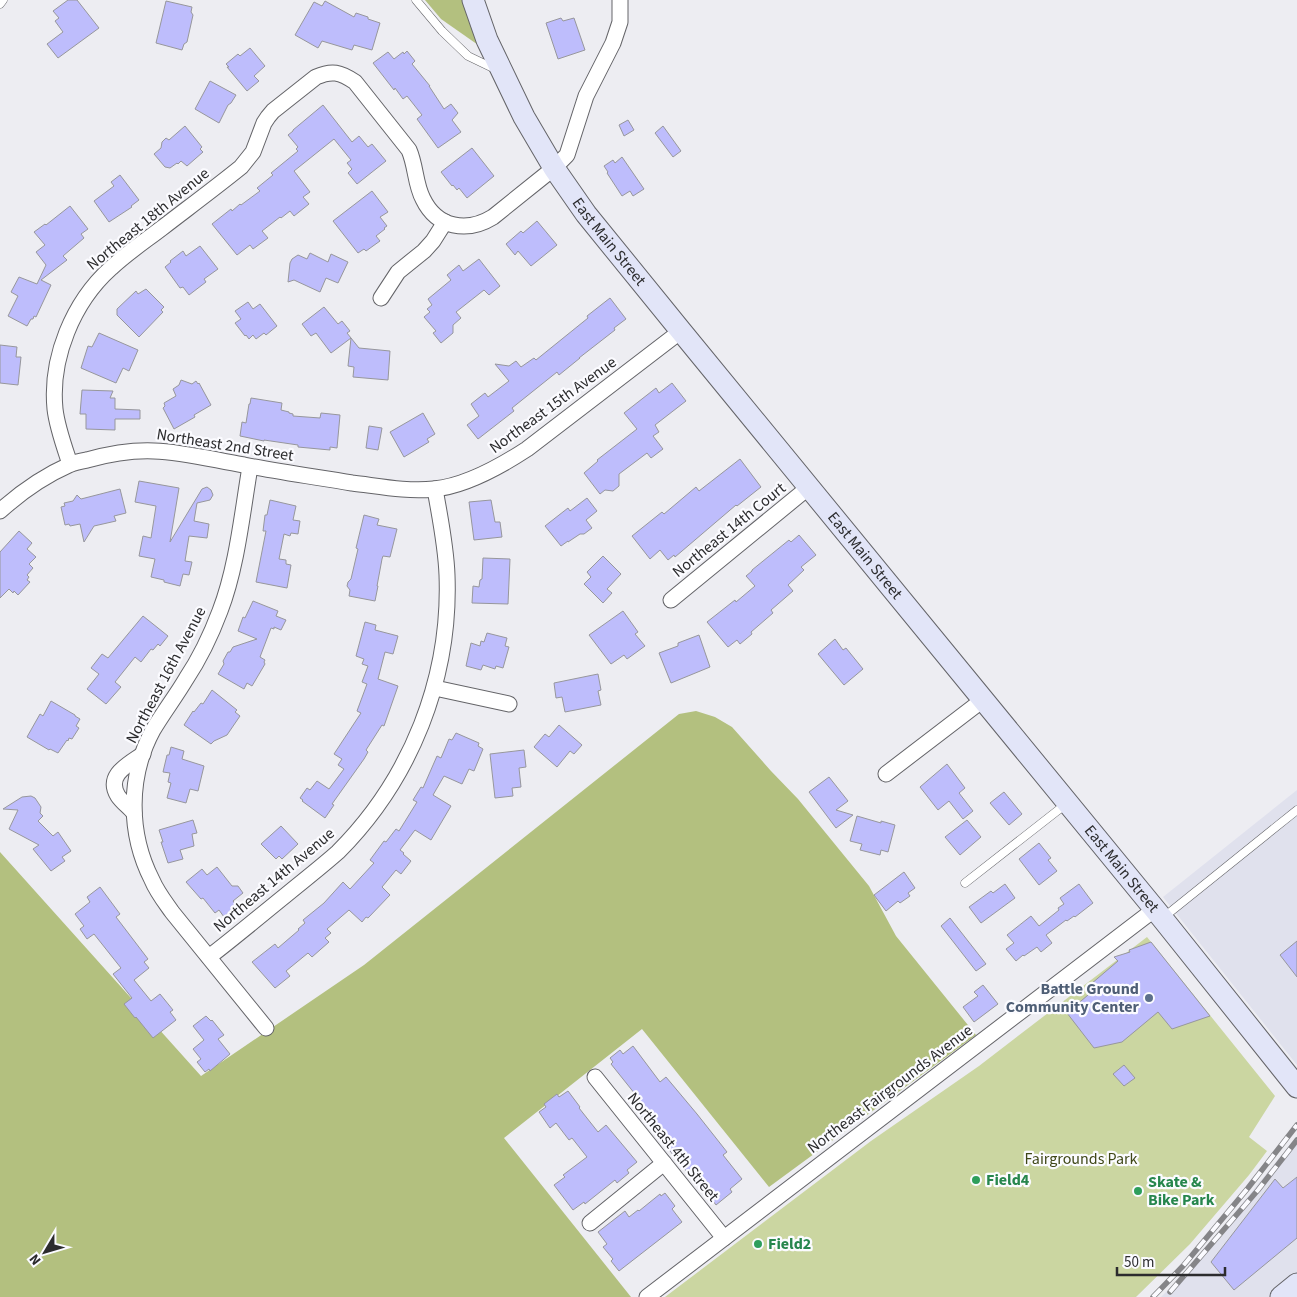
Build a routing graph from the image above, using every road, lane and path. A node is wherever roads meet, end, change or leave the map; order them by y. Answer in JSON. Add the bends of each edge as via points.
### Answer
{"nodes":[{"id":1,"x":3,"y":0,"type":"edge"},
{"id":2,"x":416,"y":0,"type":"edge"},
{"id":3,"x":472,"y":0,"type":"edge"},
{"id":4,"x":620,"y":0,"type":"edge"},
{"id":5,"x":0,"y":4,"type":"edge"},
{"id":6,"x":502,"y":72,"type":"junction"},
{"id":7,"x":554,"y":168,"type":"junction"},
{"id":8,"x":446,"y":222,"type":"junction"},
{"id":9,"x":381,"y":298,"type":"dead end"},
{"id":10,"x":681,"y":331,"type":"junction"},
{"id":11,"x":70,"y":464,"type":"junction"},
{"id":12,"x":250,"y":466,"type":"junction"},
{"id":13,"x":346,"y":482,"type":"joint"},
{"id":14,"x":809,"y":487,"type":"junction"},
{"id":15,"x":435,"y":489,"type":"junction"},
{"id":16,"x":0,"y":510,"type":"edge"},
{"id":17,"x":671,"y":600,"type":"dead end"},
{"id":18,"x":435,"y":688,"type":"junction"},
{"id":19,"x":984,"y":699,"type":"junction"},
{"id":20,"x":509,"y":704,"type":"dead end"},
{"id":21,"x":143,"y":754,"type":"junction"},
{"id":22,"x":886,"y":774,"type":"dead end"},
{"id":23,"x":1067,"y":802,"type":"junction"},
{"id":24,"x":1297,"y":810,"type":"edge"},
{"id":25,"x":134,"y":813,"type":"junction"},
{"id":26,"x":965,"y":883,"type":"dead end"},
{"id":27,"x":1159,"y":913,"type":"junction"},
{"id":28,"x":209,"y":957,"type":"junction"},
{"id":29,"x":266,"y":1028,"type":"dead end"},
{"id":30,"x":595,"y":1077,"type":"dead end"},
{"id":31,"x":1297,"y":1087,"type":"edge"},
{"id":32,"x":664,"y":1163,"type":"junction"},
{"id":33,"x":590,"y":1223,"type":"dead end"},
{"id":34,"x":724,"y":1238,"type":"junction"},
{"id":35,"x":1297,"y":1284,"type":"edge"},
{"id":36,"x":647,"y":1297,"type":"edge"},
{"id":37,"x":1282,"y":1297,"type":"edge"}],
"edges":[{"from":1,"to":5,"type":"lane"},
{"from":2,"to":6,"type":"lane","via":[[468,56]]},
{"from":3,"to":6,"type":"main road","name":"East Main Street"},
{"from":4,"to":7,"type":"street","via":[[620,22],[613,43],[586,96],[567,154]]},
{"from":6,"to":7,"type":"main road","name":"East Main Street"},
{"from":7,"to":8,"type":"street","via":[[483,223],[460,226]]},
{"from":7,"to":10,"type":"main road","name":"East Main Street","via":[[586,214]]},
{"from":8,"to":9,"type":"street","via":[[424,251],[398,272]]},
{"from":8,"to":11,"type":"street","name":"Northeast 18th Avenue","via":[[423,199],[405,143],[355,82],[333,73],[316,77],[273,110],[241,168],[111,267],[84,300],[64,337],[55,380],[55,411]]},
{"from":10,"to":14,"type":"main road","name":"East Main Street"},
{"from":10,"to":15,"type":"street","name":"Northeast 15th Avenue","via":[[504,465],[452,486]]},
{"from":11,"to":12,"type":"street","name":"Northeast 2nd Street","via":[[129,451],[155,451]]},
{"from":11,"to":16,"type":"street","name":"Northeast 2nd Street"},
{"from":12,"to":13,"type":"street","name":"Northeast 2nd Street"},
{"from":12,"to":21,"type":"street","name":"Northeast 16th Avenue","via":[[234,564],[220,611],[196,663]]},
{"from":13,"to":15,"type":"street","name":"Northeast 15th Avenue"},
{"from":14,"to":17,"type":"street","name":"Northeast 14th Court"},
{"from":14,"to":19,"type":"main road","name":"East Main Street"},
{"from":15,"to":18,"type":"street","name":"Northeast 14th Avenue","via":[[447,576],[445,632]]},
{"from":18,"to":20,"type":"street"},
{"from":18,"to":28,"type":"street","name":"Northeast 14th Avenue","via":[[413,746],[370,815],[325,863]]},
{"from":19,"to":22,"type":"street"},
{"from":19,"to":23,"type":"main road","name":"East Main Street"},
{"from":21,"to":25,"type":"street","name":"Northeast 16th Avenue","via":[[136,775]]},
{"from":21,"to":25,"type":"street","via":[[118,772],[114,784],[119,798]]},
{"from":23,"to":26,"type":"lane"},
{"from":23,"to":27,"type":"main road","name":"East Main Street"},
{"from":24,"to":27,"type":"lane"},
{"from":25,"to":28,"type":"street","via":[[140,847],[152,880],[172,912]]},
{"from":27,"to":31,"type":"main road","name":"East Main Street"},
{"from":27,"to":34,"type":"street","name":"Northeast Fairgrounds Avenue"},
{"from":28,"to":29,"type":"street"},
{"from":30,"to":32,"type":"street","name":"Northeast 4th Street"},
{"from":32,"to":33,"type":"street"},
{"from":32,"to":34,"type":"street","name":"Northeast 4th Street"},
{"from":34,"to":36,"type":"street","name":"Northeast Fairgrounds Avenue"},
{"from":35,"to":37,"type":"main road"}]}
